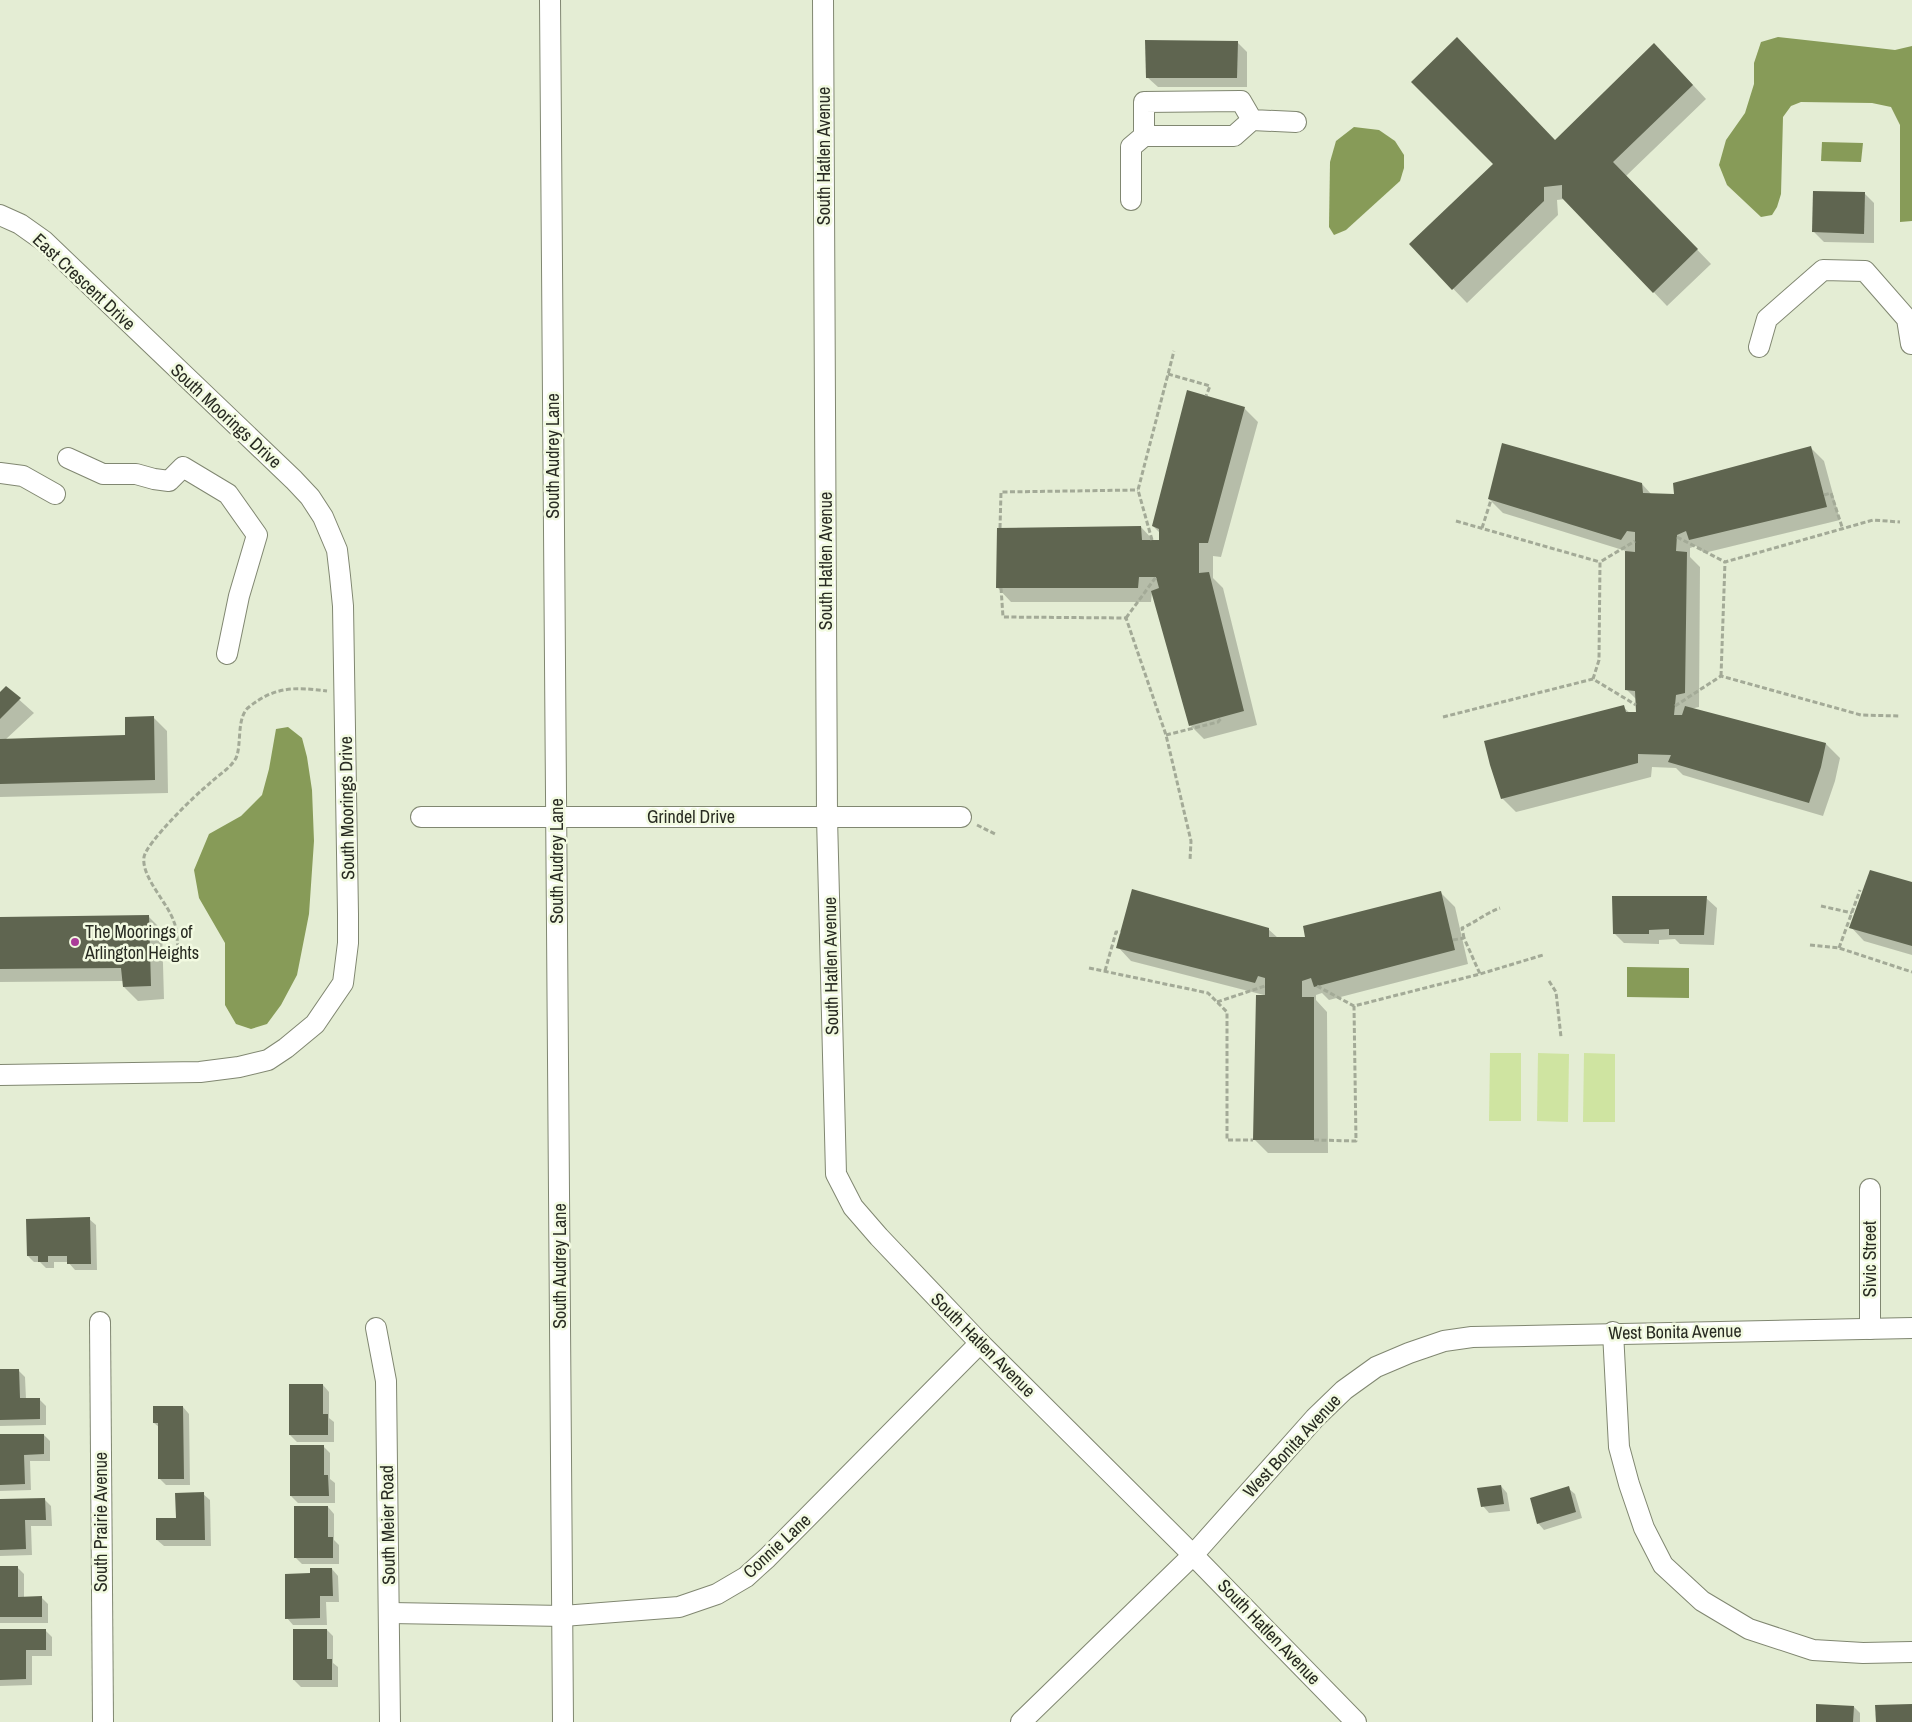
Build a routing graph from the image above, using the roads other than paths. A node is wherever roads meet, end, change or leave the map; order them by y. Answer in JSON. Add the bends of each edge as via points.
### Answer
{"nodes":[{"id":1,"x":550,"y":0,"type":"edge"},
{"id":2,"x":823,"y":0,"type":"edge"},
{"id":3,"x":1252,"y":120,"type":"junction"},
{"id":4,"x":1296,"y":122,"type":"dead end"},
{"id":5,"x":1144,"y":136,"type":"junction"},
{"id":6,"x":1131,"y":200,"type":"dead end"},
{"id":7,"x":0,"y":215,"type":"edge"},
{"id":8,"x":140,"y":334,"type":"joint"},
{"id":9,"x":1910,"y":344,"type":"dead end"},
{"id":10,"x":1759,"y":347,"type":"dead end"},
{"id":11,"x":68,"y":458,"type":"dead end"},
{"id":12,"x":0,"y":473,"type":"edge"},
{"id":13,"x":55,"y":494,"type":"dead end"},
{"id":14,"x":227,"y":654,"type":"dead end"},
{"id":15,"x":421,"y":817,"type":"dead end"},
{"id":16,"x":556,"y":817,"type":"junction"},
{"id":17,"x":827,"y":817,"type":"junction"},
{"id":18,"x":961,"y":817,"type":"dead end"},
{"id":19,"x":0,"y":1075,"type":"edge"},
{"id":20,"x":1870,"y":1190,"type":"dead end"},
{"id":21,"x":100,"y":1322,"type":"dead end"},
{"id":22,"x":376,"y":1328,"type":"dead end"},
{"id":23,"x":1912,"y":1328,"type":"edge"},
{"id":24,"x":1870,"y":1329,"type":"junction"},
{"id":25,"x":1613,"y":1332,"type":"junction"},
{"id":26,"x":980,"y":1343,"type":"junction"},
{"id":27,"x":1194,"y":1555,"type":"junction"},
{"id":28,"x":390,"y":1613,"type":"junction"},
{"id":29,"x":563,"y":1616,"type":"junction"},
{"id":30,"x":1912,"y":1652,"type":"edge"},
{"id":31,"x":103,"y":1722,"type":"edge"},
{"id":32,"x":390,"y":1722,"type":"edge"},
{"id":33,"x":563,"y":1722,"type":"edge"},
{"id":34,"x":1021,"y":1722,"type":"edge"},
{"id":35,"x":1356,"y":1722,"type":"edge"}],
"edges":[{"from":1,"to":16,"type":"street","name":"South Audrey Lane"},
{"from":2,"to":17,"type":"street","name":"South Hatlen Avenue"},
{"from":3,"to":4,"type":"street"},
{"from":3,"to":5,"type":"street","via":[[1234,136]]},
{"from":3,"to":5,"type":"street","via":[[1241,101],[1144,102]]},
{"from":5,"to":6,"type":"street","via":[[1132,146]]},
{"from":7,"to":8,"type":"street","name":"East Crescent Drive","via":[[44,241]]},
{"from":8,"to":19,"type":"street","name":"South Moorings Drive","via":[[310,497],[323,517],[337,550],[343,606],[348,904],[343,983],[316,1024],[268,1060],[239,1068],[200,1072]]},
{"from":9,"to":10,"type":"street","via":[[1907,319],[1865,271],[1823,270],[1767,319]]},
{"from":11,"to":14,"type":"street","via":[[103,474],[136,474],[154,479],[169,480],[183,467],[228,494],[257,534]]},
{"from":12,"to":13,"type":"street","via":[[22,476]]},
{"from":15,"to":16,"type":"street","name":"Grindel Drive"},
{"from":16,"to":17,"type":"street","name":"Grindel Drive"},
{"from":16,"to":29,"type":"street","name":"South Audrey Lane"},
{"from":17,"to":18,"type":"street","name":"Grindel Drive"},
{"from":17,"to":26,"type":"street","name":"South Hatlen Avenue","via":[[836,1174],[852,1207]]},
{"from":20,"to":24,"type":"street","name":"Sivic Street"},
{"from":21,"to":31,"type":"street","name":"South Prairie Avenue"},
{"from":22,"to":28,"type":"street","name":"South Meier Road","via":[[386,1381]]},
{"from":23,"to":24,"type":"street","name":"West Bonita Avenue"},
{"from":24,"to":25,"type":"street","name":"West Bonita Avenue"},
{"from":25,"to":27,"type":"street","name":"West Bonita Avenue","via":[[1472,1337],[1444,1341],[1376,1367],[1344,1390],[1315,1418]]},
{"from":25,"to":30,"type":"street","via":[[1619,1447],[1644,1528],[1663,1565],[1702,1601],[1749,1629],[1813,1650]]},
{"from":26,"to":27,"type":"street","name":"South Hatlen Avenue"},
{"from":26,"to":29,"type":"street","name":"Connie Lane","via":[[774,1552],[746,1576],[717,1594],[679,1607]]},
{"from":27,"to":34,"type":"street","name":"West Bonita Avenue"},
{"from":27,"to":35,"type":"street","name":"South Hatlen Avenue"},
{"from":28,"to":29,"type":"street","name":"Connie Lane"},
{"from":28,"to":32,"type":"street","name":"South Meier Road"},
{"from":29,"to":33,"type":"street","name":"South Audrey Lane"}]}
